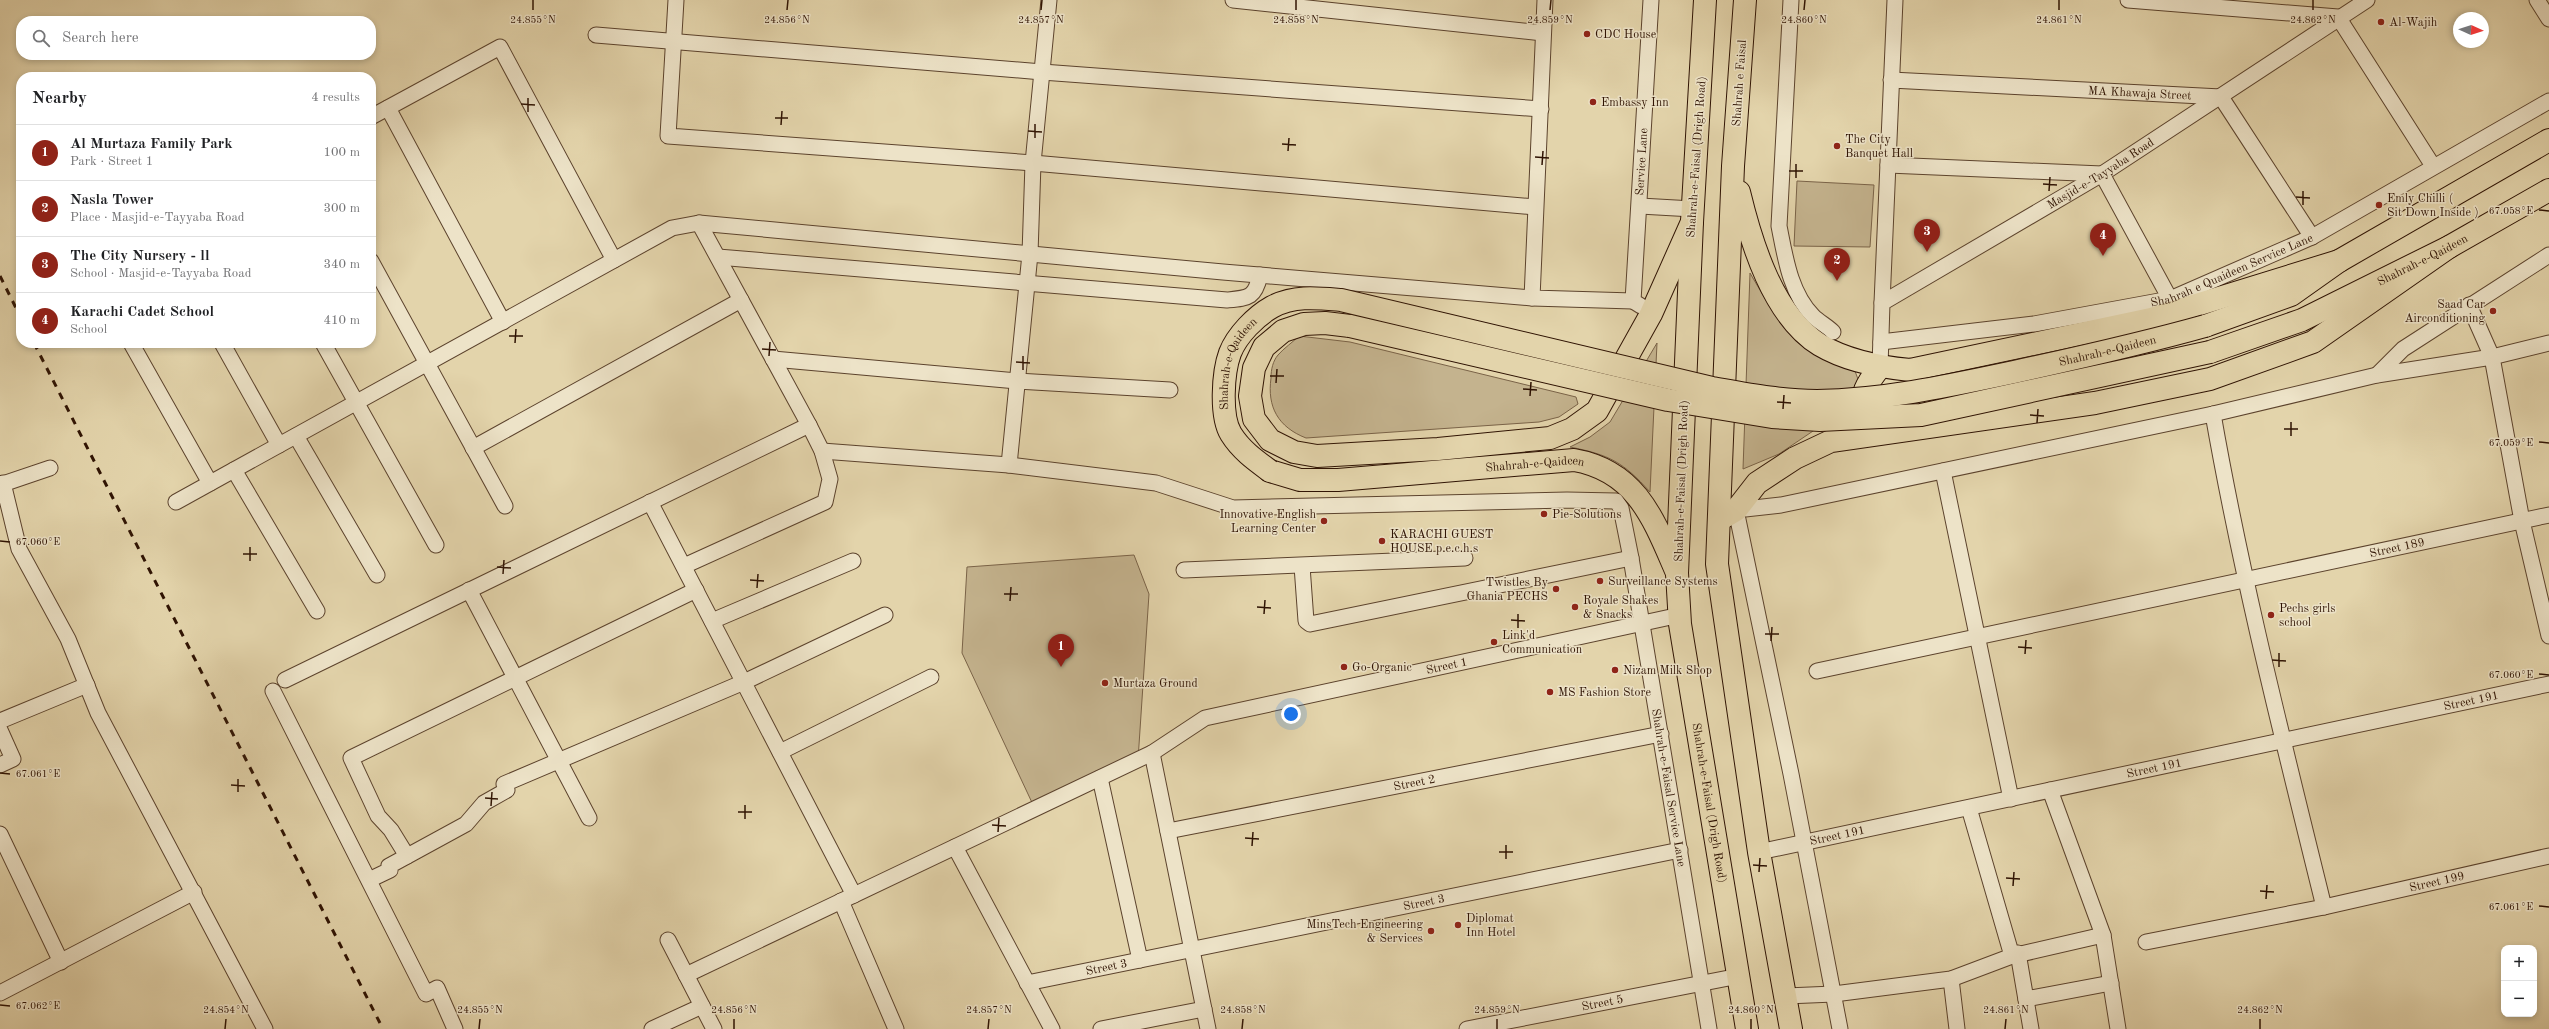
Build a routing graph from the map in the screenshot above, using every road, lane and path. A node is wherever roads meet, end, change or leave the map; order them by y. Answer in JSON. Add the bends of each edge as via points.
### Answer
{"nodes":[{"id":1,"x":676,"y":0,"type":"edge"},
{"id":2,"x":1050,"y":0,"type":"edge"},
{"id":3,"x":1233,"y":0,"type":"edge"},
{"id":4,"x":1545,"y":0,"type":"edge"},
{"id":5,"x":1651,"y":0,"type":"edge"},
{"id":6,"x":1705,"y":0,"type":"edge"},
{"id":7,"x":1745,"y":0,"type":"edge"},
{"id":8,"x":1791,"y":0,"type":"edge"},
{"id":9,"x":1894,"y":0,"type":"edge"},
{"id":10,"x":2128,"y":0,"type":"edge"},
{"id":11,"x":2367,"y":0,"type":"edge"},
{"id":12,"x":2538,"y":0,"type":"edge"},
{"id":13,"x":2338,"y":17,"type":"junction"},
{"id":14,"x":2549,"y":19,"type":"edge"},
{"id":15,"x":1543,"y":34,"type":"junction"},
{"id":16,"x":596,"y":35,"type":"dead end"},
{"id":17,"x":672,"y":41,"type":"junction"},
{"id":18,"x":1042,"y":72,"type":"junction"},
{"id":19,"x":1891,"y":80,"type":"junction"},
{"id":20,"x":2221,"y":97,"type":"junction"},
{"id":21,"x":2549,"y":101,"type":"edge"},
{"id":22,"x":388,"y":108,"type":"junction"},
{"id":23,"x":1541,"y":109,"type":"junction"},
{"id":24,"x":376,"y":114,"type":"edge"},
{"id":25,"x":2549,"y":140,"type":"edge"},
{"id":26,"x":1033,"y":163,"type":"junction"},
{"id":27,"x":1888,"y":165,"type":"junction"},
{"id":28,"x":1733,"y":166,"type":"junction"},
{"id":29,"x":2434,"y":166,"type":"junction"},
{"id":30,"x":2102,"y":174,"type":"junction"},
{"id":31,"x":2549,"y":190,"type":"edge"},
{"id":32,"x":1640,"y":206,"type":"junction"},
{"id":33,"x":1535,"y":207,"type":"junction"},
{"id":34,"x":1692,"y":215,"type":"junction"},
{"id":35,"x":699,"y":223,"type":"junction"},
{"id":36,"x":2312,"y":237,"type":"junction"},
{"id":37,"x":2449,"y":247,"type":"junction"},
{"id":38,"x":1030,"y":254,"type":"junction"},
{"id":39,"x":2549,"y":255,"type":"edge"},
{"id":40,"x":718,"y":257,"type":"junction"},
{"id":41,"x":614,"y":260,"type":"junction"},
{"id":42,"x":2339,"y":261,"type":"junction"},
{"id":43,"x":376,"y":270,"type":"edge"},
{"id":44,"x":1260,"y":275,"type":"junction"},
{"id":45,"x":1027,"y":284,"type":"junction"},
{"id":46,"x":1532,"y":298,"type":"junction"},
{"id":47,"x":2170,"y":299,"type":"junction"},
{"id":48,"x":741,"y":300,"type":"junction"},
{"id":49,"x":1633,"y":301,"type":"junction"},
{"id":50,"x":1882,"y":303,"type":"junction"},
{"id":51,"x":2469,"y":305,"type":"junction"},
{"id":52,"x":1651,"y":314,"type":"junction"},
{"id":53,"x":503,"y":322,"type":"junction"},
{"id":54,"x":1833,"y":332,"type":"dead end"},
{"id":55,"x":1881,"y":342,"type":"junction"},
{"id":56,"x":2549,"y":343,"type":"edge"},
{"id":57,"x":134,"y":348,"type":"edge"},
{"id":58,"x":225,"y":348,"type":"edge"},
{"id":59,"x":326,"y":348,"type":"edge"},
{"id":60,"x":2492,"y":356,"type":"junction"},
{"id":61,"x":773,"y":359,"type":"junction"},
{"id":62,"x":427,"y":364,"type":"junction"},
{"id":63,"x":1880,"y":367,"type":"junction"},
{"id":64,"x":2377,"y":375,"type":"junction"},
{"id":65,"x":1017,"y":381,"type":"junction"},
{"id":66,"x":1170,"y":390,"type":"dead end"},
{"id":67,"x":356,"y":403,"type":"junction"},
{"id":68,"x":2213,"y":414,"type":"junction"},
{"id":69,"x":809,"y":425,"type":"junction"},
{"id":70,"x":1877,"y":433,"type":"junction"},
{"id":71,"x":296,"y":436,"type":"junction"},
{"id":72,"x":279,"y":445,"type":"junction"},
{"id":73,"x":472,"y":448,"type":"junction"},
{"id":74,"x":822,"y":451,"type":"junction"},
{"id":75,"x":1009,"y":465,"type":"junction"},
{"id":76,"x":50,"y":468,"type":"dead end"},
{"id":77,"x":234,"y":470,"type":"junction"},
{"id":78,"x":1944,"y":471,"type":"junction"},
{"id":79,"x":210,"y":483,"type":"junction"},
{"id":80,"x":1,"y":484,"type":"edge"},
{"id":81,"x":176,"y":502,"type":"dead end"},
{"id":82,"x":650,"y":502,"type":"junction"},
{"id":83,"x":505,"y":506,"type":"dead end"},
{"id":84,"x":1728,"y":515,"type":"junction"},
{"id":85,"x":2549,"y":515,"type":"edge"},
{"id":86,"x":2522,"y":521,"type":"junction"},
{"id":87,"x":436,"y":545,"type":"dead end"},
{"id":88,"x":1465,"y":558,"type":"dead end"},
{"id":89,"x":1631,"y":558,"type":"junction"},
{"id":90,"x":853,"y":561,"type":"dead end"},
{"id":91,"x":684,"y":566,"type":"junction"},
{"id":92,"x":1302,"y":566,"type":"junction"},
{"id":93,"x":1184,"y":570,"type":"dead end"},
{"id":94,"x":1677,"y":573,"type":"junction"},
{"id":95,"x":377,"y":575,"type":"dead end"},
{"id":96,"x":2246,"y":580,"type":"junction"},
{"id":97,"x":469,"y":590,"type":"junction"},
{"id":98,"x":696,"y":590,"type":"junction"},
{"id":99,"x":317,"y":612,"type":"dead end"},
{"id":100,"x":885,"y":614,"type":"dead end"},
{"id":101,"x":1680,"y":615,"type":"junction"},
{"id":102,"x":712,"y":621,"type":"junction"},
{"id":103,"x":1642,"y":622,"type":"junction"},
{"id":104,"x":2549,"y":636,"type":"edge"},
{"id":105,"x":1976,"y":637,"type":"junction"},
{"id":106,"x":1817,"y":671,"type":"dead end"},
{"id":107,"x":931,"y":677,"type":"dead end"},
{"id":108,"x":516,"y":678,"type":"junction"},
{"id":109,"x":285,"y":680,"type":"dead end"},
{"id":110,"x":744,"y":682,"type":"junction"},
{"id":111,"x":86,"y":684,"type":"junction"},
{"id":112,"x":2549,"y":684,"type":"edge"},
{"id":113,"x":273,"y":691,"type":"dead end"},
{"id":114,"x":0,"y":721,"type":"edge"},
{"id":115,"x":0,"y":730,"type":"edge"},
{"id":116,"x":1661,"y":734,"type":"junction"},
{"id":117,"x":2283,"y":741,"type":"junction"},
{"id":118,"x":780,"y":752,"type":"junction"},
{"id":119,"x":1152,"y":753,"type":"junction"},
{"id":120,"x":559,"y":760,"type":"junction"},
{"id":121,"x":0,"y":765,"type":"edge"},
{"id":122,"x":1100,"y":778,"type":"junction"},
{"id":123,"x":2050,"y":790,"type":"junction"},
{"id":124,"x":2011,"y":799,"type":"junction"},
{"id":125,"x":1969,"y":808,"type":"junction"},
{"id":126,"x":589,"y":818,"type":"dead end"},
{"id":127,"x":1168,"y":831,"type":"junction"},
{"id":128,"x":0,"y":834,"type":"edge"},
{"id":129,"x":1803,"y":843,"type":"junction"},
{"id":130,"x":955,"y":847,"type":"junction"},
{"id":131,"x":1680,"y":850,"type":"junction"},
{"id":132,"x":1759,"y":852,"type":"junction"},
{"id":133,"x":4,"y":856,"type":"edge"},
{"id":134,"x":407,"y":856,"type":"junction"},
{"id":135,"x":2549,"y":856,"type":"edge"},
{"id":136,"x":369,"y":880,"type":"junction"},
{"id":137,"x":194,"y":892,"type":"junction"},
{"id":138,"x":848,"y":898,"type":"junction"},
{"id":139,"x":2324,"y":907,"type":"junction"},
{"id":140,"x":2103,"y":935,"type":"junction"},
{"id":141,"x":668,"y":940,"type":"dead end"},
{"id":142,"x":2146,"y":942,"type":"dead end"},
{"id":143,"x":1193,"y":949,"type":"junction"},
{"id":144,"x":2015,"y":954,"type":"junction"},
{"id":145,"x":1140,"y":960,"type":"junction"},
{"id":146,"x":61,"y":962,"type":"junction"},
{"id":147,"x":686,"y":975,"type":"junction"},
{"id":148,"x":1739,"y":976,"type":"junction"},
{"id":149,"x":1951,"y":979,"type":"junction"},
{"id":150,"x":1027,"y":983,"type":"junction"},
{"id":151,"x":1702,"y":983,"type":"junction"},
{"id":152,"x":2111,"y":983,"type":"junction"},
{"id":153,"x":0,"y":993,"type":"edge"},
{"id":154,"x":1834,"y":994,"type":"junction"},
{"id":155,"x":1786,"y":996,"type":"junction"},
{"id":156,"x":2026,"y":999,"type":"junction"},
{"id":157,"x":702,"y":1006,"type":"junction"},
{"id":158,"x":1204,"y":1009,"type":"junction"},
{"id":159,"x":266,"y":1029,"type":"edge"},
{"id":160,"x":455,"y":1029,"type":"edge"},
{"id":161,"x":652,"y":1029,"type":"edge"},
{"id":162,"x":714,"y":1029,"type":"edge"},
{"id":163,"x":896,"y":1029,"type":"edge"},
{"id":164,"x":1052,"y":1029,"type":"edge"},
{"id":165,"x":1101,"y":1029,"type":"edge"},
{"id":166,"x":1208,"y":1029,"type":"edge"},
{"id":167,"x":1467,"y":1029,"type":"edge"},
{"id":168,"x":1709,"y":1029,"type":"edge"},
{"id":169,"x":1747,"y":1029,"type":"edge"},
{"id":170,"x":1791,"y":1029,"type":"edge"},
{"id":171,"x":1840,"y":1029,"type":"edge"},
{"id":172,"x":1957,"y":1029,"type":"edge"},
{"id":173,"x":2031,"y":1029,"type":"edge"},
{"id":174,"x":2118,"y":1029,"type":"edge"}],
"edges":[{"from":1,"to":17,"type":"street"},
{"from":2,"to":18,"type":"street"},
{"from":3,"to":15,"type":"street"},
{"from":4,"to":15,"type":"street"},
{"from":5,"to":32,"type":"street","name":"Service Lane"},
{"from":6,"to":34,"type":"main road","name":"Shahrah-e-Faisal (Drigh Road)"},
{"from":7,"to":28,"type":"main road","name":"Shahrah e Faisal"},
{"from":8,"to":54,"type":"street","via":[[1779,226],[1796,291],[1812,315]]},
{"from":9,"to":19,"type":"street"},
{"from":10,"to":13,"type":"street"},
{"from":11,"to":13,"type":"street","name":"Masjid-e-Tayyaba Road"},
{"from":12,"to":14,"type":"street"},
{"from":13,"to":20,"type":"street","name":"Masjid-e-Tayyaba Road"},
{"from":13,"to":29,"type":"street"},
{"from":15,"to":23,"type":"street"},
{"from":16,"to":17,"type":"street"},
{"from":17,"to":18,"type":"street"},
{"from":17,"to":26,"type":"street","via":[[668,136]]},
{"from":18,"to":23,"type":"street"},
{"from":18,"to":26,"type":"street"},
{"from":19,"to":20,"type":"street","name":"MA Khawaja Street"},
{"from":19,"to":27,"type":"street"},
{"from":20,"to":30,"type":"street","name":"Masjid-e-Tayyaba Road"},
{"from":20,"to":36,"type":"street"},
{"from":21,"to":29,"type":"street","name":"Shahrah e Quaideen Service Lane"},
{"from":22,"to":24,"type":"street"},
{"from":22,"to":41,"type":"street","via":[[500,47]]},
{"from":22,"to":53,"type":"street"},
{"from":23,"to":33,"type":"street"},
{"from":25,"to":42,"type":"main road","name":"Shahrah-e-Qaideen"},
{"from":26,"to":33,"type":"street"},
{"from":26,"to":38,"type":"street"},
{"from":27,"to":30,"type":"street"},
{"from":27,"to":50,"type":"street"},
{"from":28,"to":63,"type":"main road","via":[[1748,227],[1761,264],[1780,300],[1798,326],[1819,344],[1842,355]]},
{"from":28,"to":84,"type":"main road"},
{"from":29,"to":36,"type":"street","name":"Shahrah e Quaideen Service Lane"},
{"from":30,"to":47,"type":"street"},
{"from":30,"to":50,"type":"street","name":"Masjid-e-Tayyaba Road"},
{"from":31,"to":37,"type":"main road","name":"Shahrah-e-Qaideen"},
{"from":32,"to":34,"type":"street"},
{"from":32,"to":49,"type":"street","name":"Service Lane"},
{"from":33,"to":46,"type":"street"},
{"from":34,"to":52,"type":"main road","name":"Shahrah-e-Qaideen"},
{"from":34,"to":94,"type":"main road","name":"Shahrah-e-Faisal (Drigh Road)"},
{"from":35,"to":38,"type":"street"},
{"from":35,"to":40,"type":"street"},
{"from":35,"to":41,"type":"street","via":[[672,228]]},
{"from":36,"to":47,"type":"street","name":"Shahrah e Quaideen Service Lane"},
{"from":37,"to":52,"type":"main road","name":"Shahrah-e-Qaideen","bridge":true,"via":[[2302,320],[2210,352],[1921,415],[1820,420],[1772,417],[1668,400],[1350,326],[1325,322],[1304,324],[1284,331],[1264,347],[1254,368],[1250,396],[1254,419],[1270,440],[1294,452],[1317,456],[1550,438],[1572,429],[1597,411]]},
{"from":37,"to":70,"type":"main road","via":[[2313,342],[2260,363],[2210,379],[2094,403]]},
{"from":38,"to":44,"type":"street"},
{"from":38,"to":45,"type":"street"},
{"from":39,"to":51,"type":"street"},
{"from":40,"to":45,"type":"street"},
{"from":40,"to":48,"type":"street"},
{"from":41,"to":53,"type":"street"},
{"from":42,"to":63,"type":"main road","via":[[2151,319],[1910,370]]},
{"from":42,"to":94,"type":"main road","name":"Shahrah-e-Qaideen","bridge":true,"via":[[2291,294],[2205,326],[2137,345],[1926,391],[1865,399],[1815,401],[1773,398],[1712,388],[1341,300],[1304,297],[1273,306],[1249,324],[1230,353],[1224,380],[1224,407],[1230,433],[1249,457],[1270,471],[1300,480],[1338,480],[1574,460],[1594,463],[1629,485],[1657,527]]},
{"from":43,"to":62,"type":"street"},
{"from":44,"to":45,"type":"street","via":[[1256,290],[1246,298],[1227,300]]},
{"from":44,"to":46,"type":"street"},
{"from":45,"to":65,"type":"street"},
{"from":46,"to":49,"type":"street"},
{"from":47,"to":55,"type":"street","name":"Shahrah e Quaideen Service Lane","via":[[2034,324]]},
{"from":48,"to":61,"type":"street"},
{"from":48,"to":73,"type":"street"},
{"from":49,"to":52,"type":"street"},
{"from":50,"to":55,"type":"street"},
{"from":51,"to":60,"type":"street"},
{"from":51,"to":64,"type":"street","via":[[2402,349]]},
{"from":53,"to":62,"type":"street"},
{"from":55,"to":63,"type":"street"},
{"from":56,"to":60,"type":"street"},
{"from":57,"to":79,"type":"street"},
{"from":58,"to":72,"type":"street"},
{"from":59,"to":67,"type":"street"},
{"from":60,"to":64,"type":"street"},
{"from":60,"to":86,"type":"street"},
{"from":61,"to":65,"type":"street"},
{"from":61,"to":69,"type":"street"},
{"from":62,"to":67,"type":"street"},
{"from":62,"to":73,"type":"street"},
{"from":63,"to":70,"type":"main road","via":[[1866,383],[1862,407],[1866,422]]},
{"from":64,"to":68,"type":"street"},
{"from":65,"to":66,"type":"street"},
{"from":65,"to":75,"type":"street"},
{"from":67,"to":71,"type":"street"},
{"from":67,"to":87,"type":"street"},
{"from":68,"to":78,"type":"street"},
{"from":68,"to":96,"type":"street","via":[[2227,496]]},
{"from":69,"to":74,"type":"street"},
{"from":69,"to":82,"type":"street"},
{"from":70,"to":84,"type":"main road","via":[[1831,441],[1795,458],[1757,483]]},
{"from":71,"to":72,"type":"street"},
{"from":71,"to":95,"type":"street"},
{"from":72,"to":77,"type":"street"},
{"from":73,"to":83,"type":"street"},
{"from":74,"to":75,"type":"street"},
{"from":74,"to":91,"type":"street","via":[[830,479],[825,502]]},
{"from":75,"to":89,"type":"street","name":"Shahrah-e-Faisal Service Lane","via":[[1156,483],[1233,508],[1616,501],[1621,508]]},
{"from":76,"to":80,"type":"street"},
{"from":77,"to":79,"type":"street"},
{"from":77,"to":99,"type":"street"},
{"from":78,"to":84,"type":"street"},
{"from":78,"to":105,"type":"street"},
{"from":79,"to":81,"type":"street"},
{"from":80,"to":111,"type":"street","via":[[19,549],[68,640]]},
{"from":82,"to":91,"type":"street"},
{"from":82,"to":97,"type":"street"},
{"from":84,"to":129,"type":"street"},
{"from":84,"to":132,"type":"main road","via":[[1717,564]]},
{"from":85,"to":86,"type":"street","name":"Street 189"},
{"from":86,"to":96,"type":"street","name":"Street 189"},
{"from":86,"to":104,"type":"street"},
{"from":88,"to":92,"type":"street"},
{"from":89,"to":92,"type":"street","via":[[1310,624],[1306,621]]},
{"from":89,"to":103,"type":"street","name":"Shahrah-e-Faisal Service Lane"},
{"from":90,"to":102,"type":"street"},
{"from":91,"to":98,"type":"street"},
{"from":92,"to":93,"type":"street"},
{"from":94,"to":101,"type":"main road","name":"Shahrah-e-Faisal (Drigh Road)"},
{"from":96,"to":105,"type":"street","name":"Street 189"},
{"from":96,"to":117,"type":"street"},
{"from":97,"to":108,"type":"street"},
{"from":97,"to":109,"type":"street"},
{"from":98,"to":102,"type":"street"},
{"from":98,"to":108,"type":"street"},
{"from":100,"to":110,"type":"street"},
{"from":101,"to":103,"type":"street","name":"Street 1"},
{"from":101,"to":148,"type":"main road","name":"Shahrah-e-Faisal (Drigh Road)"},
{"from":102,"to":110,"type":"street"},
{"from":103,"to":116,"type":"street","name":"Shahrah-e-Faisal Service Lane"},
{"from":103,"to":119,"type":"street","name":"Street 1","via":[[1205,718]]},
{"from":105,"to":106,"type":"street","name":"Street 189"},
{"from":105,"to":124,"type":"street"},
{"from":107,"to":118,"type":"street"},
{"from":108,"to":120,"type":"street"},
{"from":108,"to":134,"type":"street","via":[[351,758],[378,816],[391,830]]},
{"from":110,"to":118,"type":"street"},
{"from":110,"to":120,"type":"street"},
{"from":111,"to":114,"type":"street"},
{"from":111,"to":137,"type":"street","via":[[98,713]]},
{"from":112,"to":117,"type":"street","name":"Street 191"},
{"from":113,"to":136,"type":"street"},
{"from":115,"to":121,"type":"street","via":[[13,759]]},
{"from":116,"to":127,"type":"street","name":"Street 2"},
{"from":116,"to":131,"type":"street","name":"Shahrah-e-Faisal Service Lane"},
{"from":117,"to":123,"type":"street","name":"Street 191"},
{"from":117,"to":139,"type":"street"},
{"from":118,"to":138,"type":"street"},
{"from":119,"to":122,"type":"street","name":"Street 1"},
{"from":119,"to":127,"type":"street"},
{"from":120,"to":126,"type":"street"},
{"from":120,"to":134,"type":"street","via":[[504,784],[507,790],[484,803],[466,824]]},
{"from":122,"to":130,"type":"street","name":"Street 1"},
{"from":122,"to":145,"type":"street"},
{"from":123,"to":124,"type":"street","name":"Street 191"},
{"from":123,"to":140,"type":"street"},
{"from":124,"to":125,"type":"street","name":"Street 191"},
{"from":125,"to":129,"type":"street","name":"Street 191"},
{"from":125,"to":144,"type":"street"},
{"from":127,"to":143,"type":"street"},
{"from":128,"to":133,"type":"street"},
{"from":129,"to":132,"type":"street","name":"Street 191"},
{"from":129,"to":154,"type":"street"},
{"from":130,"to":138,"type":"street","name":"Street 1"},
{"from":130,"to":150,"type":"street"},
{"from":131,"to":143,"type":"street","name":"Street 3"},
{"from":131,"to":151,"type":"street","name":"Shahrah-e-Faisal Service Lane"},
{"from":132,"to":155,"type":"main road"},
{"from":133,"to":146,"type":"street"},
{"from":134,"to":136,"type":"street","via":[[389,866],[390,870]]},
{"from":135,"to":139,"type":"street","name":"Street 199"},
{"from":136,"to":160,"type":"street","via":[[426,994],[437,988]]},
{"from":137,"to":146,"type":"street"},
{"from":137,"to":159,"type":"street"},
{"from":138,"to":147,"type":"street","name":"Street 1"},
{"from":138,"to":163,"type":"street"},
{"from":139,"to":142,"type":"street","name":"Street 199"},
{"from":140,"to":144,"type":"street"},
{"from":140,"to":152,"type":"street"},
{"from":141,"to":147,"type":"street"},
{"from":143,"to":145,"type":"street","name":"Street 3"},
{"from":143,"to":158,"type":"street"},
{"from":144,"to":149,"type":"street"},
{"from":144,"to":156,"type":"street"},
{"from":145,"to":150,"type":"street","name":"Street 3"},
{"from":146,"to":153,"type":"street"},
{"from":147,"to":157,"type":"street"},
{"from":148,"to":151,"type":"street","name":"Street 5"},
{"from":148,"to":169,"type":"main road","name":"Shahrah-e-Faisal (Drigh Road)"},
{"from":149,"to":154,"type":"street"},
{"from":149,"to":172,"type":"street"},
{"from":150,"to":164,"type":"street"},
{"from":151,"to":167,"type":"street","name":"Street 5"},
{"from":151,"to":168,"type":"street","name":"Shahrah-e-Faisal Service Lane"},
{"from":152,"to":156,"type":"street"},
{"from":152,"to":174,"type":"street"},
{"from":154,"to":155,"type":"street"},
{"from":154,"to":171,"type":"street"},
{"from":155,"to":170,"type":"main road"},
{"from":156,"to":173,"type":"street"},
{"from":157,"to":161,"type":"street"},
{"from":157,"to":162,"type":"street"},
{"from":158,"to":165,"type":"street"},
{"from":158,"to":166,"type":"street"}]}
